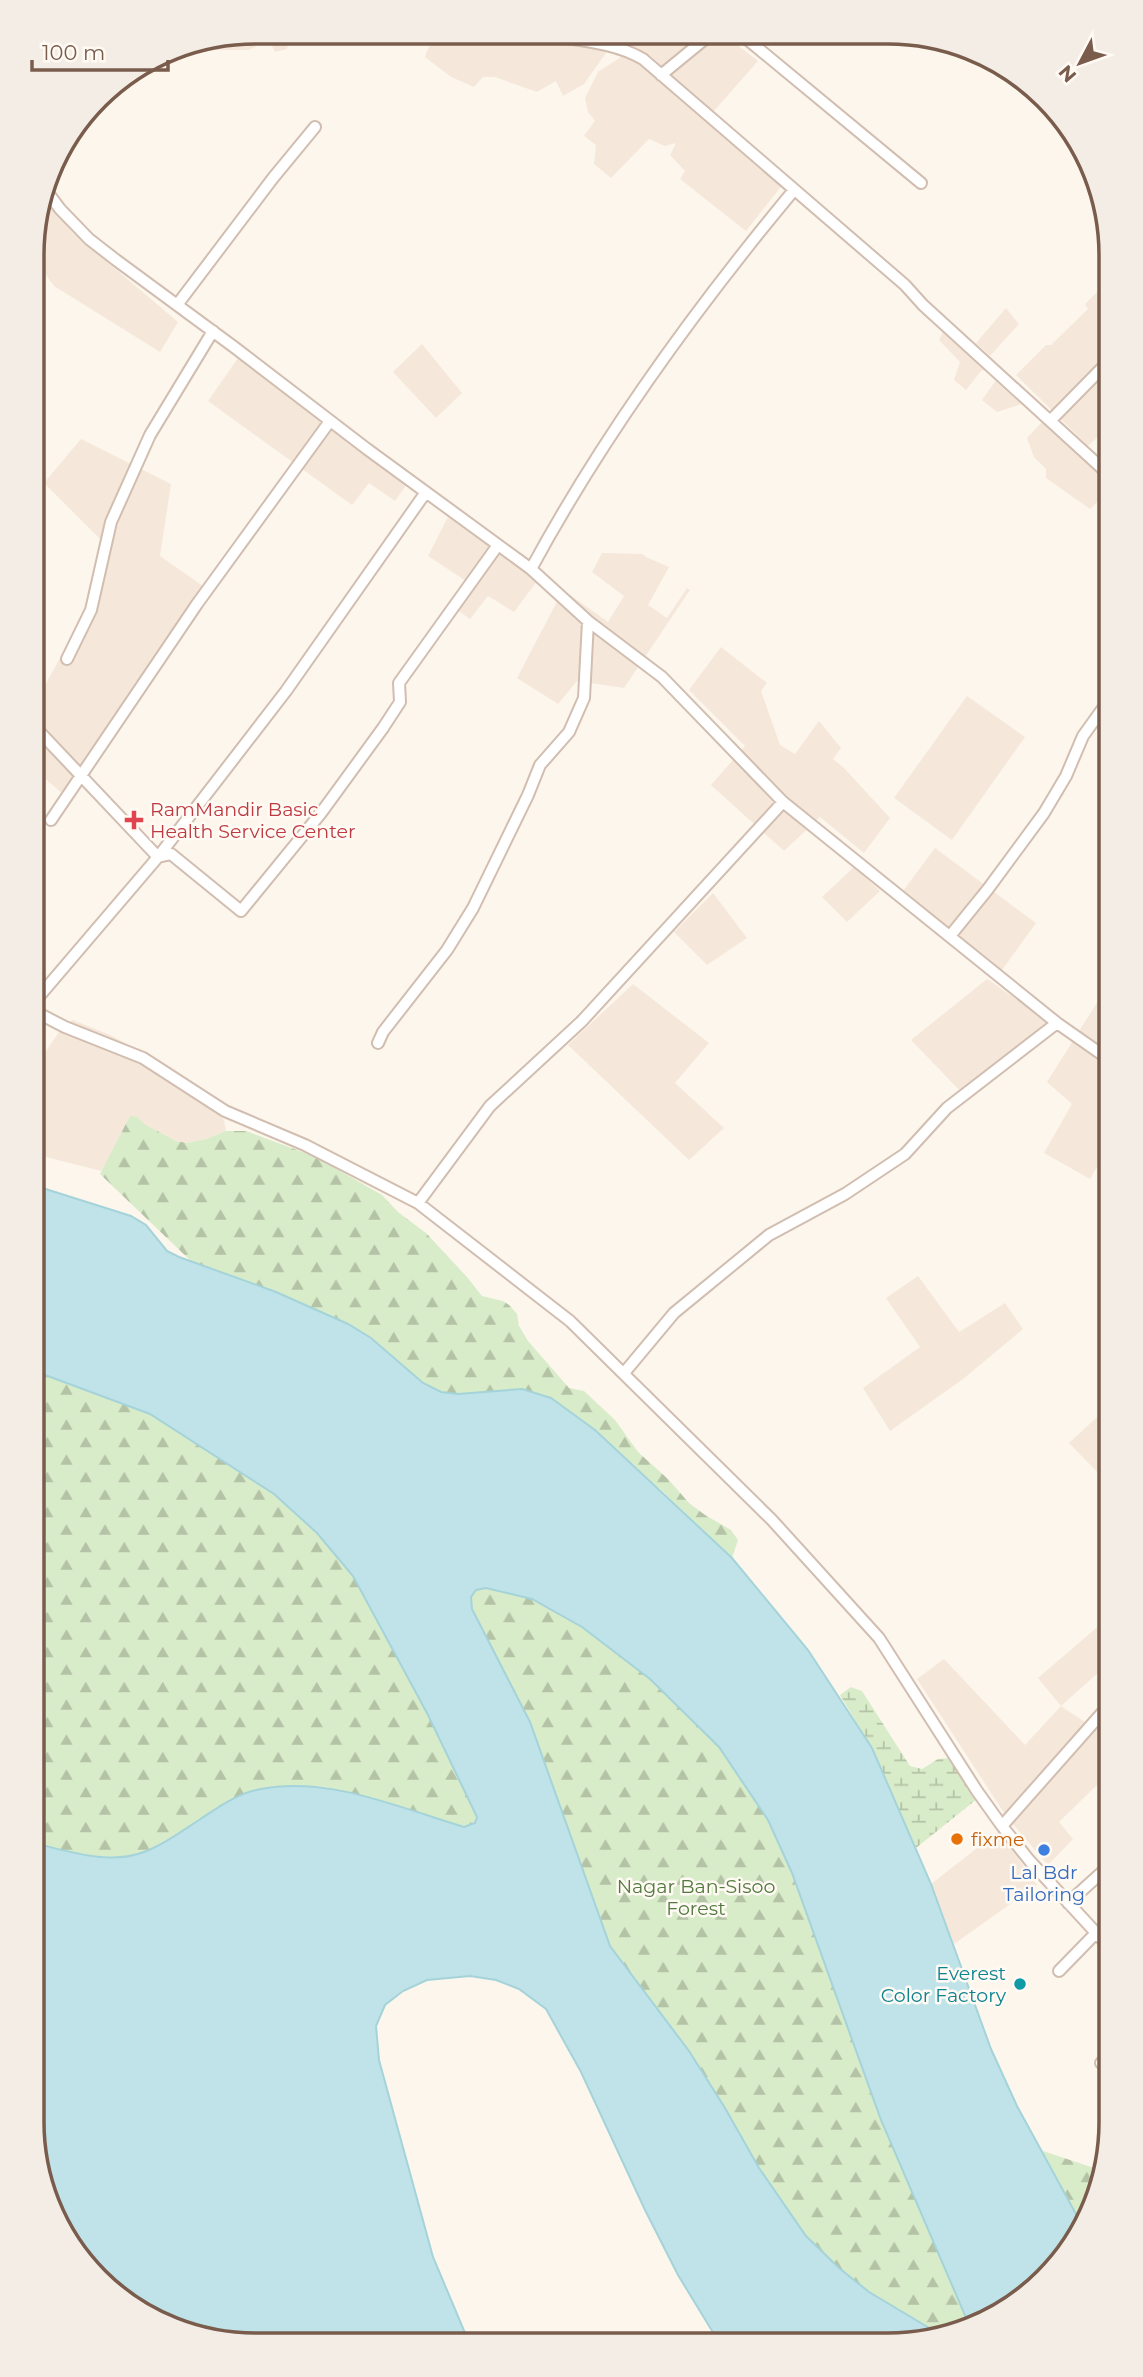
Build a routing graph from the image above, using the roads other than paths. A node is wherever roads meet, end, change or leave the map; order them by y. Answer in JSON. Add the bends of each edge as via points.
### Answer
{"nodes":[{"id":1,"x":591,"y":44,"type":"edge"},
{"id":2,"x":698,"y":44,"type":"edge"},
{"id":3,"x":755,"y":44,"type":"edge"},
{"id":4,"x":662,"y":75,"type":"junction"},
{"id":5,"x":315,"y":127,"type":"dead end"},
{"id":6,"x":921,"y":183,"type":"dead end"},
{"id":7,"x":794,"y":190,"type":"junction"},
{"id":8,"x":52,"y":198,"type":"edge"},
{"id":9,"x":177,"y":305,"type":"junction"},
{"id":10,"x":213,"y":331,"type":"junction"},
{"id":11,"x":1099,"y":371,"type":"edge"},
{"id":12,"x":1051,"y":420,"type":"junction"},
{"id":13,"x":330,"y":421,"type":"junction"},
{"id":14,"x":1099,"y":465,"type":"edge"},
{"id":15,"x":425,"y":492,"type":"junction"},
{"id":16,"x":498,"y":545,"type":"junction"},
{"id":17,"x":531,"y":569,"type":"junction"},
{"id":18,"x":588,"y":621,"type":"junction"},
{"id":19,"x":67,"y":659,"type":"dead end"},
{"id":20,"x":1099,"y":714,"type":"edge"},
{"id":21,"x":44,"y":736,"type":"edge"},
{"id":22,"x":81,"y":775,"type":"junction"},
{"id":23,"x":783,"y":802,"type":"junction"},
{"id":24,"x":51,"y":820,"type":"dead end"},
{"id":25,"x":158,"y":857,"type":"junction"},
{"id":26,"x":950,"y":936,"type":"junction"},
{"id":27,"x":44,"y":991,"type":"edge"},
{"id":28,"x":44,"y":1016,"type":"edge"},
{"id":29,"x":1057,"y":1023,"type":"junction"},
{"id":30,"x":379,"y":1043,"type":"dead end"},
{"id":31,"x":1099,"y":1052,"type":"edge"},
{"id":32,"x":418,"y":1203,"type":"junction"},
{"id":33,"x":624,"y":1373,"type":"junction"},
{"id":34,"x":1099,"y":1716,"type":"edge"},
{"id":35,"x":1002,"y":1826,"type":"junction"},
{"id":36,"x":1099,"y":1875,"type":"edge"},
{"id":37,"x":1068,"y":1903,"type":"junction"},
{"id":38,"x":1096,"y":1933,"type":"junction"},
{"id":39,"x":1099,"y":1936,"type":"edge"},
{"id":40,"x":1059,"y":1971,"type":"dead end"}],
"edges":[{"from":1,"to":4,"type":"street","via":[[630,52]]},
{"from":2,"to":4,"type":"street"},
{"from":3,"to":6,"type":"street"},
{"from":4,"to":7,"type":"street"},
{"from":5,"to":9,"type":"street"},
{"from":7,"to":12,"type":"street"},
{"from":7,"to":17,"type":"street","via":[[738,257],[625,414],[568,500]]},
{"from":8,"to":9,"type":"street","via":[[89,239]]},
{"from":9,"to":10,"type":"street"},
{"from":10,"to":13,"type":"street"},
{"from":10,"to":19,"type":"street","via":[[144,448],[111,523],[91,610]]},
{"from":11,"to":12,"type":"street"},
{"from":12,"to":14,"type":"street"},
{"from":13,"to":15,"type":"street"},
{"from":13,"to":22,"type":"street","via":[[197,604]]},
{"from":15,"to":16,"type":"street"},
{"from":15,"to":25,"type":"street","via":[[286,691]]},
{"from":16,"to":17,"type":"street"},
{"from":16,"to":25,"type":"street","via":[[399,683],[400,702],[383,728],[241,911],[171,854]]},
{"from":17,"to":18,"type":"street"},
{"from":18,"to":23,"type":"street","via":[[662,677]]},
{"from":18,"to":30,"type":"street","via":[[584,698],[569,732],[540,765],[473,908]]},
{"from":20,"to":26,"type":"street","via":[[1044,813]]},
{"from":21,"to":22,"type":"street"},
{"from":22,"to":24,"type":"street"},
{"from":22,"to":25,"type":"street"},
{"from":23,"to":26,"type":"street"},
{"from":23,"to":32,"type":"street","via":[[582,1021],[490,1106]]},
{"from":25,"to":27,"type":"street"},
{"from":26,"to":29,"type":"street"},
{"from":28,"to":32,"type":"street","via":[[143,1058],[225,1111],[305,1145]]},
{"from":29,"to":31,"type":"street"},
{"from":29,"to":33,"type":"street","via":[[947,1108],[905,1154],[845,1194],[769,1235],[674,1313]]},
{"from":32,"to":33,"type":"street","via":[[570,1321]]},
{"from":33,"to":35,"type":"street","via":[[772,1520],[880,1638]]},
{"from":34,"to":35,"type":"street"},
{"from":35,"to":37,"type":"street"},
{"from":36,"to":37,"type":"street"},
{"from":37,"to":38,"type":"street"},
{"from":38,"to":39,"type":"street"},
{"from":38,"to":40,"type":"street"}]}
